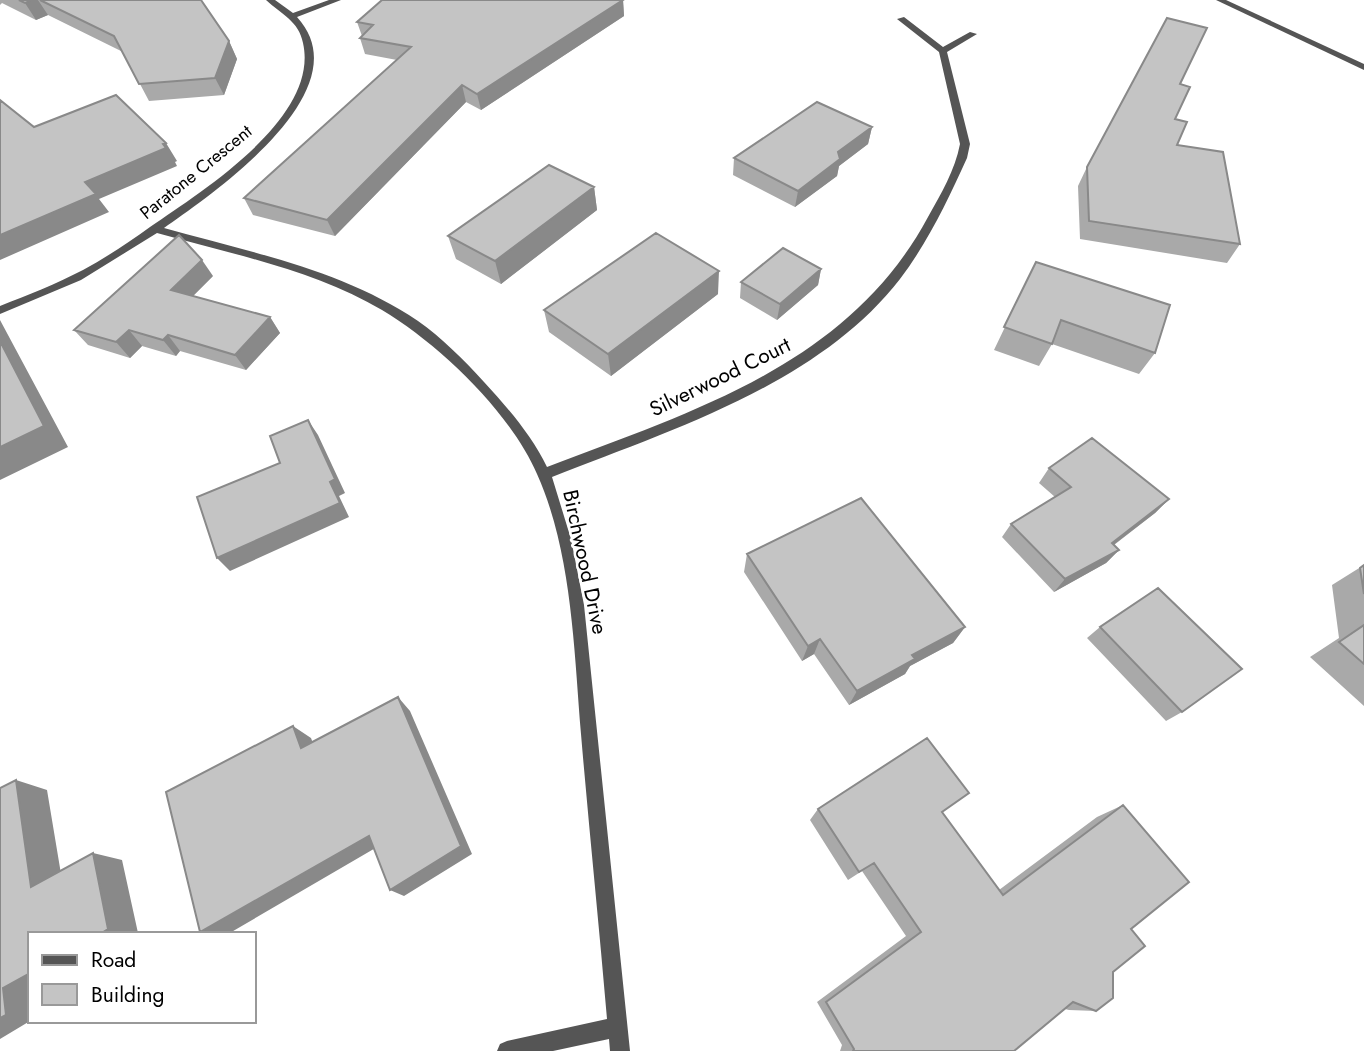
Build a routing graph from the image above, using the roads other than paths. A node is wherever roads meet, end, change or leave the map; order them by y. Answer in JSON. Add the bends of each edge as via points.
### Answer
{"nodes":[{"id":1,"x":270,"y":0,"type":"edge"},
{"id":2,"x":337,"y":0,"type":"edge"},
{"id":3,"x":1220,"y":0,"type":"edge"},
{"id":4,"x":292,"y":16,"type":"junction"},
{"id":5,"x":901,"y":19,"type":"dead end"},
{"id":6,"x":973,"y":34,"type":"dead end"},
{"id":7,"x":943,"y":51,"type":"junction"},
{"id":8,"x":1364,"y":66,"type":"edge"},
{"id":9,"x":154,"y":229,"type":"junction"},
{"id":10,"x":0,"y":310,"type":"edge"},
{"id":11,"x":545,"y":474,"type":"junction"},
{"id":12,"x":618,"y":1027,"type":"junction"},
{"id":13,"x":507,"y":1051,"type":"edge"},
{"id":14,"x":620,"y":1051,"type":"edge"}],
"edges":[{"from":1,"to":4,"type":"street","name":"Paratone Crescent"},
{"from":2,"to":4,"type":"street"},
{"from":3,"to":8,"type":"street"},
{"from":4,"to":9,"type":"street","name":"Paratone Crescent","via":[[304,33],[309,53],[303,86],[288,116],[223,177]]},
{"from":5,"to":7,"type":"street"},
{"from":6,"to":7,"type":"street"},
{"from":7,"to":11,"type":"street","name":"Silverwood Court","via":[[965,144],[962,158],[909,259],[883,291],[812,351],[768,378],[659,429]]},
{"from":9,"to":10,"type":"street","name":"Paratone Crescent","via":[[102,264]]},
{"from":9,"to":11,"type":"street","name":"Birchwood Drive","via":[[323,279],[413,324],[458,360]]},
{"from":11,"to":12,"type":"street","name":"Birchwood Drive","via":[[578,617]]},
{"from":12,"to":13,"type":"street"},
{"from":12,"to":14,"type":"street","name":"Birchwood Drive"}]}
